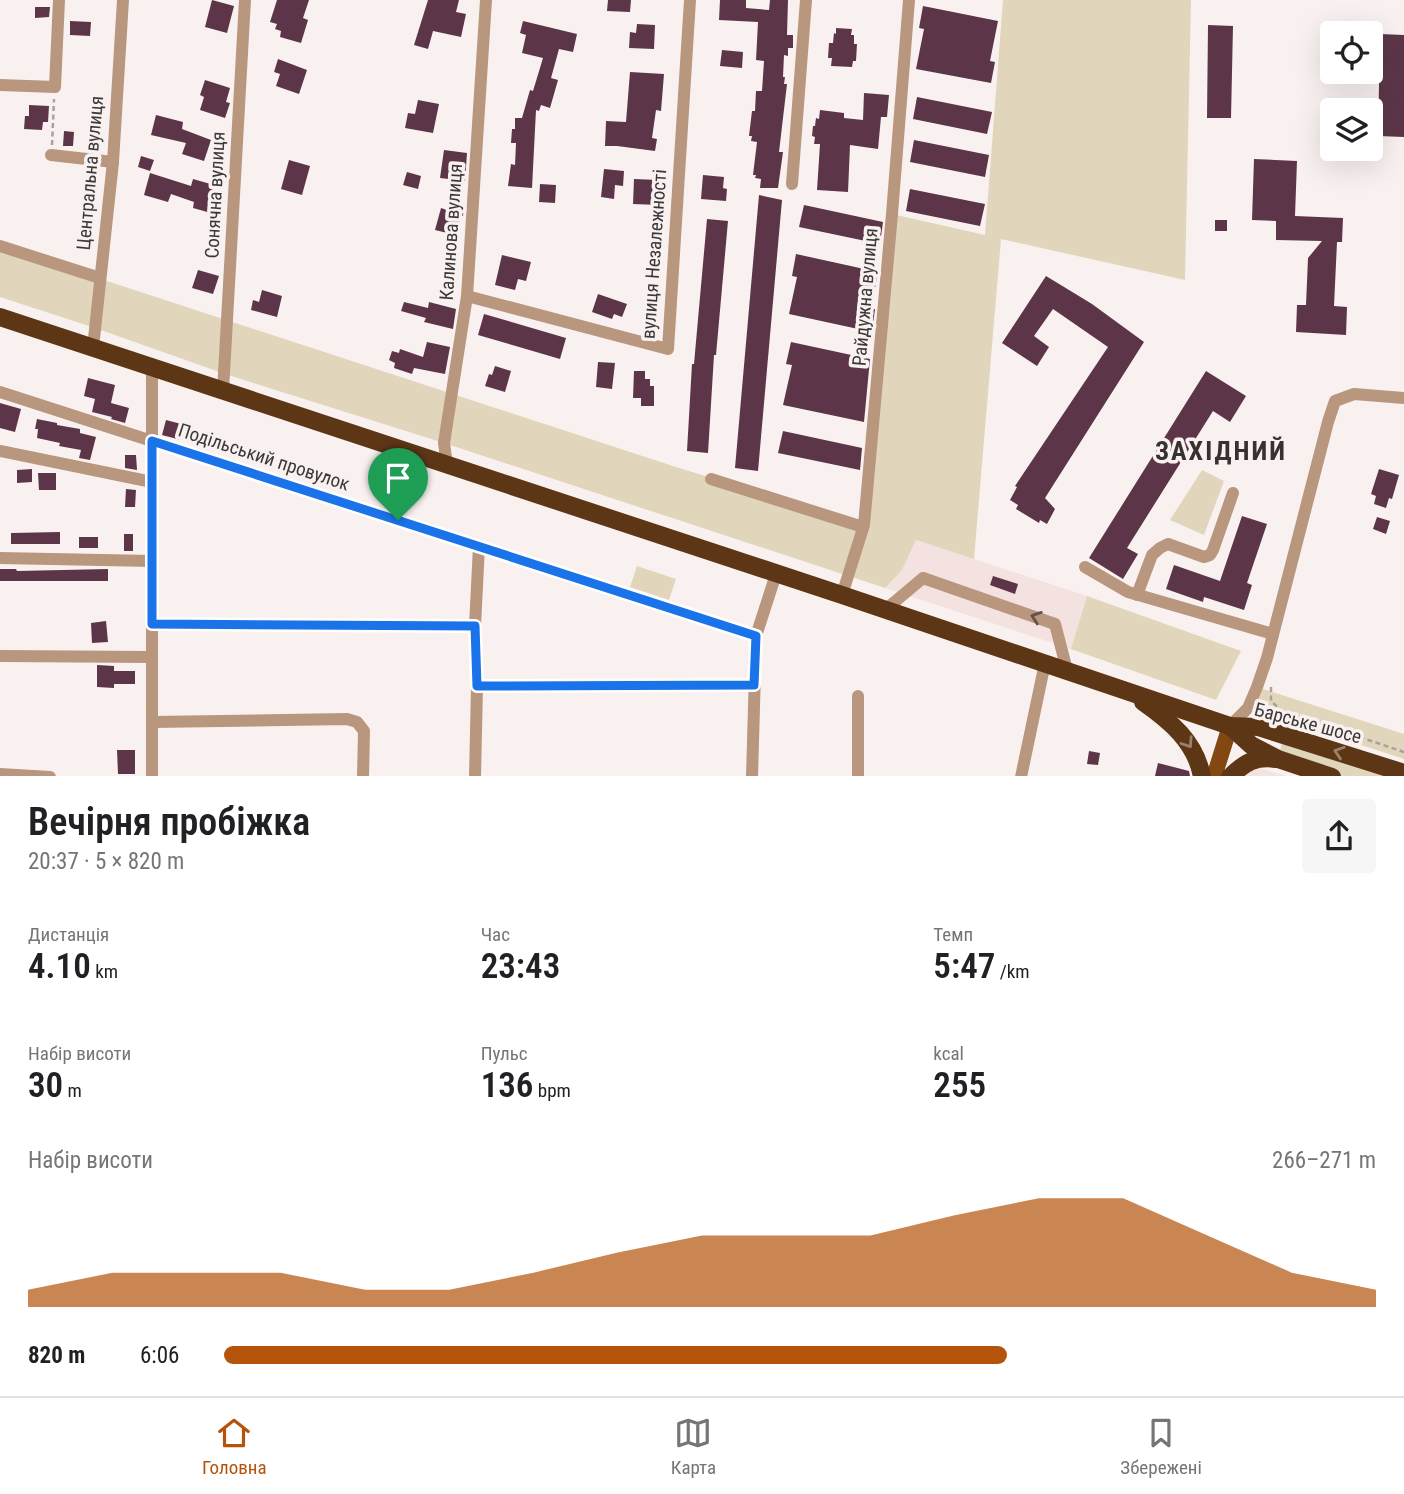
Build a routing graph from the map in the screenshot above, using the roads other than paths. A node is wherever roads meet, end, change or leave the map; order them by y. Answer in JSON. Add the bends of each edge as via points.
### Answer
{"nodes":[{"id":1,"x":59,"y":0,"type":"edge"},
{"id":2,"x":123,"y":0,"type":"edge"},
{"id":3,"x":246,"y":0,"type":"edge"},
{"id":4,"x":486,"y":0,"type":"edge"},
{"id":5,"x":690,"y":0,"type":"edge"},
{"id":6,"x":806,"y":0,"type":"edge"},
{"id":7,"x":909,"y":0,"type":"edge"},
{"id":8,"x":0,"y":85,"type":"edge"},
{"id":9,"x":51,"y":155,"type":"road end"},
{"id":10,"x":113,"y":162,"type":"junction"},
{"id":11,"x":792,"y":184,"type":"dead end"},
{"id":12,"x":0,"y":246,"type":"edge"},
{"id":13,"x":100,"y":278,"type":"junction"},
{"id":14,"x":467,"y":296,"type":"junction"},
{"id":15,"x":0,"y":317,"type":"edge"},
{"id":16,"x":93,"y":348,"type":"junction"},
{"id":17,"x":152,"y":367,"type":"junction"},
{"id":18,"x":223,"y":391,"type":"junction"},
{"id":19,"x":0,"y":392,"type":"edge"},
{"id":20,"x":1404,"y":398,"type":"edge"},
{"id":21,"x":152,"y":441,"type":"junction"},
{"id":22,"x":0,"y":451,"type":"edge"},
{"id":23,"x":447,"y":465,"type":"junction"},
{"id":24,"x":711,"y":480,"type":"dead end"},
{"id":25,"x":152,"y":482,"type":"junction"},
{"id":26,"x":1233,"y":494,"type":"dead end"},
{"id":27,"x":863,"y":527,"type":"junction"},
{"id":28,"x":480,"y":546,"type":"junction"},
{"id":29,"x":0,"y":558,"type":"edge"},
{"id":30,"x":152,"y":561,"type":"junction"},
{"id":31,"x":1085,"y":568,"type":"dead end"},
{"id":32,"x":776,"y":574,"type":"junction"},
{"id":33,"x":842,"y":595,"type":"junction"},
{"id":34,"x":1137,"y":595,"type":"junction"},
{"id":35,"x":885,"y":610,"type":"junction"},
{"id":36,"x":152,"y":624,"type":"junction"},
{"id":37,"x":475,"y":626,"type":"junction"},
{"id":38,"x":1273,"y":634,"type":"junction"},
{"id":39,"x":756,"y":636,"type":"junction"},
{"id":40,"x":0,"y":656,"type":"edge"},
{"id":41,"x":152,"y":657,"type":"junction"},
{"id":42,"x":1045,"y":663,"type":"junction"},
{"id":43,"x":1067,"y":670,"type":"junction"},
{"id":44,"x":754,"y":685,"type":"junction"},
{"id":45,"x":477,"y":686,"type":"junction"},
{"id":46,"x":1122,"y":689,"type":"junction"},
{"id":47,"x":858,"y":696,"type":"dead end"},
{"id":48,"x":152,"y":722,"type":"junction"},
{"id":49,"x":1230,"y":726,"type":"junction"},
{"id":50,"x":1278,"y":759,"type":"junction"},
{"id":51,"x":1404,"y":773,"type":"edge"},
{"id":52,"x":0,"y":774,"type":"edge"},
{"id":53,"x":50,"y":776,"type":"edge"},
{"id":54,"x":152,"y":776,"type":"edge"},
{"id":55,"x":363,"y":776,"type":"edge"},
{"id":56,"x":475,"y":776,"type":"edge"},
{"id":57,"x":752,"y":776,"type":"edge"},
{"id":58,"x":858,"y":776,"type":"edge"},
{"id":59,"x":1021,"y":776,"type":"edge"},
{"id":60,"x":1202,"y":776,"type":"edge"},
{"id":61,"x":1214,"y":776,"type":"edge"},
{"id":62,"x":1230,"y":776,"type":"edge"},
{"id":63,"x":1328,"y":776,"type":"edge"}],
"edges":[{"from":1,"to":8,"type":"street","via":[[55,87]]},
{"from":2,"to":10,"type":"street","name":"Центральна вулиця"},
{"from":3,"to":18,"type":"street","name":"Сонячна вулиця"},
{"from":4,"to":14,"type":"street","name":"Калинова вулиця"},
{"from":5,"to":14,"type":"street","name":"вулиця Незалежності","via":[[668,349]]},
{"from":6,"to":11,"type":"street"},
{"from":7,"to":27,"type":"street","name":"Райдужна вулиця"},
{"from":9,"to":10,"type":"street"},
{"from":10,"to":13,"type":"street","name":"Центральна вулиця"},
{"from":12,"to":13,"type":"street"},
{"from":13,"to":16,"type":"street","name":"Центральна вулиця"},
{"from":14,"to":23,"type":"street","name":"Калинова вулиця","via":[[444,443]]},
{"from":15,"to":16,"type":"highway"},
{"from":16,"to":17,"type":"highway"},
{"from":17,"to":18,"type":"highway"},
{"from":17,"to":21,"type":"street"},
{"from":18,"to":23,"type":"highway"},
{"from":19,"to":21,"type":"street","name":"Подільський провулок"},
{"from":20,"to":38,"type":"street","via":[[1354,394],[1335,401]]},
{"from":21,"to":25,"type":"street"},
{"from":21,"to":28,"type":"street","name":"Подільський провулок"},
{"from":22,"to":25,"type":"street"},
{"from":23,"to":32,"type":"highway"},
{"from":24,"to":27,"type":"street"},
{"from":25,"to":30,"type":"street"},
{"from":26,"to":34,"type":"street","via":[[1210,555],[1168,544],[1160,548],[1152,555]]},
{"from":27,"to":33,"type":"street","name":"Райдужна вулиця"},
{"from":28,"to":37,"type":"street"},
{"from":28,"to":39,"type":"street","name":"Подільський провулок"},
{"from":29,"to":30,"type":"street"},
{"from":30,"to":36,"type":"street"},
{"from":31,"to":34,"type":"street"},
{"from":32,"to":33,"type":"highway"},
{"from":32,"to":39,"type":"street"},
{"from":33,"to":35,"type":"highway"},
{"from":34,"to":38,"type":"street"},
{"from":35,"to":42,"type":"highway"},
{"from":43,"to":35,"type":"street","one_way":true,"via":[[1055,624],[923,578]]},
{"from":36,"to":37,"type":"street"},
{"from":36,"to":41,"type":"street"},
{"from":37,"to":45,"type":"street"},
{"from":38,"to":49,"type":"street","via":[[1248,708]]},
{"from":39,"to":44,"type":"street"},
{"from":40,"to":41,"type":"street"},
{"from":41,"to":48,"type":"street"},
{"from":42,"to":43,"type":"highway"},
{"from":42,"to":59,"type":"street"},
{"from":43,"to":46,"type":"highway"},
{"from":44,"to":45,"type":"street"},
{"from":44,"to":57,"type":"street"},
{"from":45,"to":56,"type":"street"},
{"from":46,"to":49,"type":"highway"},
{"from":46,"to":60,"type":"highway","one_way":true,"via":[[1180,732],[1191,746]]},
{"from":47,"to":58,"type":"street"},
{"from":48,"to":54,"type":"street"},
{"from":48,"to":55,"type":"street","via":[[347,719],[357,722],[364,732]]},
{"from":49,"to":50,"type":"highway","name":"Барське шосе","via":[[1251,745]]},
{"from":51,"to":49,"type":"highway","name":"Барське шосе","one_way":true,"via":[[1258,727]]},
{"from":49,"to":61,"type":"main road"},
{"from":50,"to":62,"type":"highway","via":[[1254,759]]},
{"from":50,"to":63,"type":"highway","name":"Барське шосе"},
{"from":52,"to":53,"type":"street"}]}
